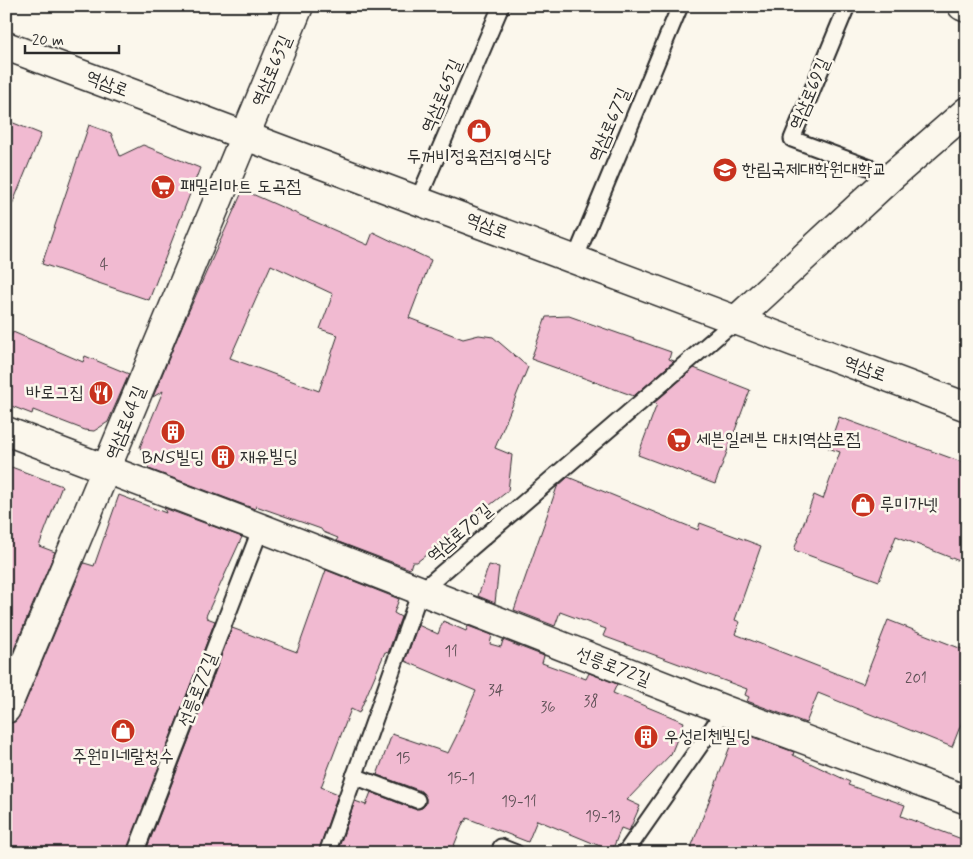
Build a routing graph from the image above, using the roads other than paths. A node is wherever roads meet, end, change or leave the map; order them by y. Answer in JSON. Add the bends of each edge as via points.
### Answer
{"nodes":[{"id":1,"x":298,"y":6,"type":"edge"},
{"id":2,"x":501,"y":6,"type":"edge"},
{"id":3,"x":680,"y":6,"type":"edge"},
{"id":4,"x":847,"y":6,"type":"edge"},
{"id":5,"x":962,"y":6,"type":"edge"},
{"id":6,"x":967,"y":8,"type":"edge"},
{"id":7,"x":6,"y":46,"type":"edge"},
{"id":8,"x":967,"y":111,"type":"edge"},
{"id":9,"x":245,"y":135,"type":"junction"},
{"id":10,"x":892,"y":176,"type":"junction"},
{"id":11,"x":418,"y":200,"type":"junction"},
{"id":12,"x":575,"y":259,"type":"junction"},
{"id":13,"x":735,"y":321,"type":"junction"},
{"id":14,"x":967,"y":407,"type":"edge"},
{"id":15,"x":6,"y":431,"type":"edge"},
{"id":16,"x":107,"y":469,"type":"junction"},
{"id":17,"x":261,"y":528,"type":"junction"},
{"id":18,"x":420,"y":592,"type":"junction"},
{"id":19,"x":6,"y":709,"type":"edge"},
{"id":20,"x":725,"y":710,"type":"junction"},
{"id":21,"x":354,"y":776,"type":"junction"},
{"id":22,"x":417,"y":800,"type":"dead end"},
{"id":23,"x":967,"y":800,"type":"edge"},
{"id":24,"x":501,"y":847,"type":"dead end"},
{"id":25,"x":135,"y":853,"type":"edge"},
{"id":26,"x":327,"y":853,"type":"edge"},
{"id":27,"x":516,"y":853,"type":"edge"},
{"id":28,"x":625,"y":853,"type":"edge"}],
"edges":[{"from":1,"to":9,"type":"street","name":"역삼로63길"},
{"from":2,"to":11,"type":"lane","name":"역삼로65길"},
{"from":3,"to":12,"type":"lane","name":"역삼로67길"},
{"from":4,"to":10,"type":"lane","name":"역삼로69길","via":[[792,139]]},
{"from":5,"to":6,"type":"street"},
{"from":7,"to":9,"type":"street","name":"역삼로"},
{"from":8,"to":10,"type":"street"},
{"from":9,"to":11,"type":"street","name":"역삼로"},
{"from":9,"to":16,"type":"street","name":"역삼로64길"},
{"from":10,"to":13,"type":"street"},
{"from":11,"to":12,"type":"street","name":"역삼로"},
{"from":12,"to":13,"type":"street","name":"역삼로"},
{"from":13,"to":14,"type":"street","name":"역삼로"},
{"from":13,"to":18,"type":"lane","name":"역삼로70길"},
{"from":15,"to":16,"type":"street","name":"선릉로72길"},
{"from":16,"to":17,"type":"street","name":"선릉로72길"},
{"from":16,"to":19,"type":"street","name":"역삼로64길"},
{"from":17,"to":18,"type":"street","name":"선릉로72길"},
{"from":17,"to":25,"type":"lane","name":"선릉로72길"},
{"from":18,"to":20,"type":"street","name":"선릉로72길"},
{"from":18,"to":21,"type":"lane","name":"역삼로70길"},
{"from":20,"to":23,"type":"street","name":"선릉로72길"},
{"from":20,"to":28,"type":"lane"},
{"from":21,"to":22,"type":"lane"},
{"from":21,"to":26,"type":"lane","name":"역삼로70길"},
{"from":24,"to":27,"type":"lane"}]}
